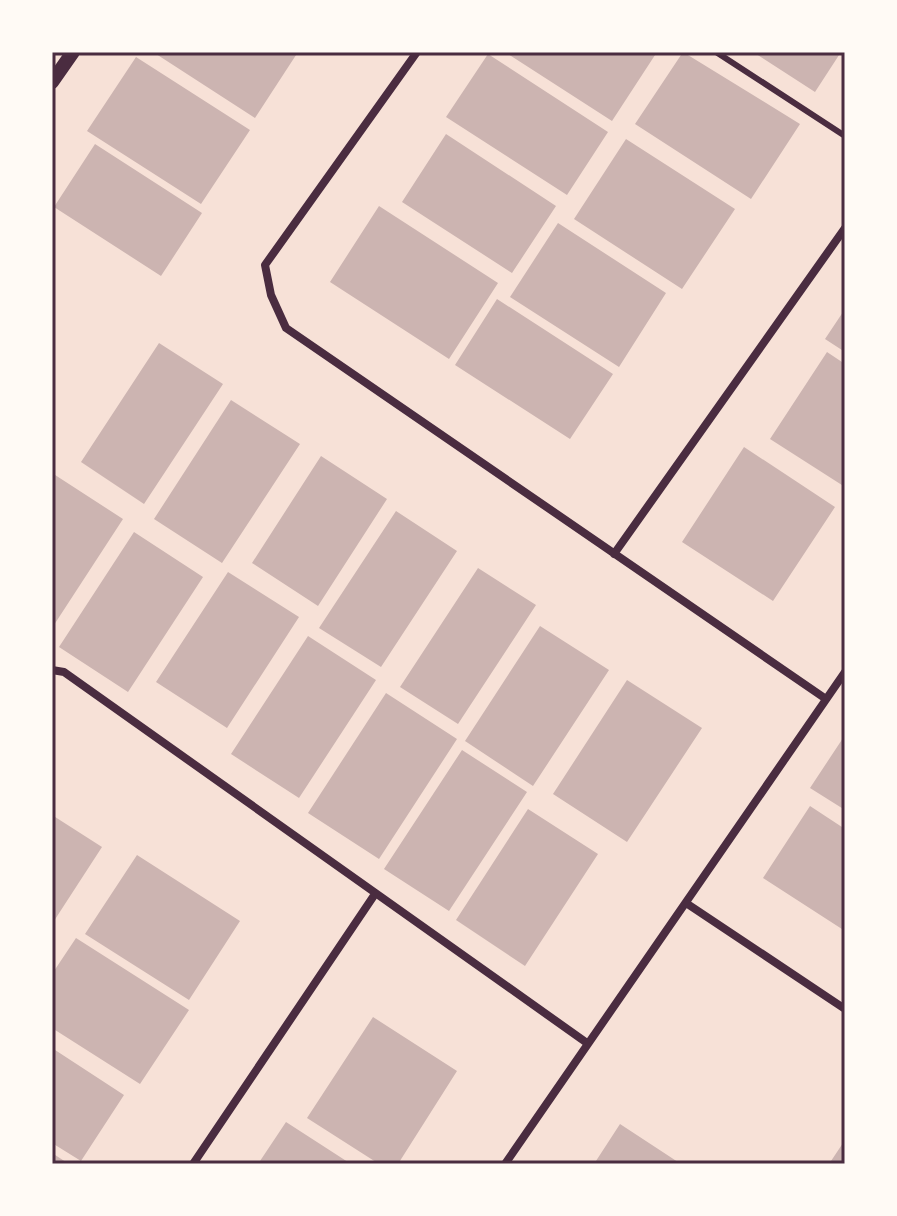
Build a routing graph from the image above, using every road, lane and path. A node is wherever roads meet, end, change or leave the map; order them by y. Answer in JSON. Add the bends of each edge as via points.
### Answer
{"nodes":[{"id":1,"x":73,"y":52,"type":"edge"},
{"id":2,"x":417,"y":52,"type":"edge"},
{"id":3,"x":716,"y":52,"type":"edge"},
{"id":4,"x":52,"y":82,"type":"edge"},
{"id":5,"x":845,"y":136,"type":"edge"},
{"id":6,"x":845,"y":228,"type":"edge"},
{"id":7,"x":614,"y":554,"type":"junction"},
{"id":8,"x":52,"y":670,"type":"edge"},
{"id":9,"x":845,"y":672,"type":"edge"},
{"id":10,"x":826,"y":699,"type":"junction"},
{"id":11,"x":375,"y":894,"type":"junction"},
{"id":12,"x":686,"y":903,"type":"junction"},
{"id":13,"x":845,"y":1009,"type":"edge"},
{"id":14,"x":587,"y":1043,"type":"junction"},
{"id":15,"x":193,"y":1164,"type":"edge"},
{"id":16,"x":505,"y":1164,"type":"edge"}],
"edges":[{"from":1,"to":4,"type":"street"},
{"from":2,"to":7,"type":"street","via":[[265,265],[271,295],[286,328]]},
{"from":3,"to":5,"type":"lane"},
{"from":6,"to":7,"type":"street"},
{"from":7,"to":10,"type":"street"},
{"from":8,"to":11,"type":"street","via":[[64,672]]},
{"from":9,"to":10,"type":"street"},
{"from":10,"to":12,"type":"street"},
{"from":11,"to":14,"type":"street"},
{"from":11,"to":15,"type":"street"},
{"from":12,"to":13,"type":"street"},
{"from":12,"to":14,"type":"street"},
{"from":14,"to":16,"type":"street"}]}
